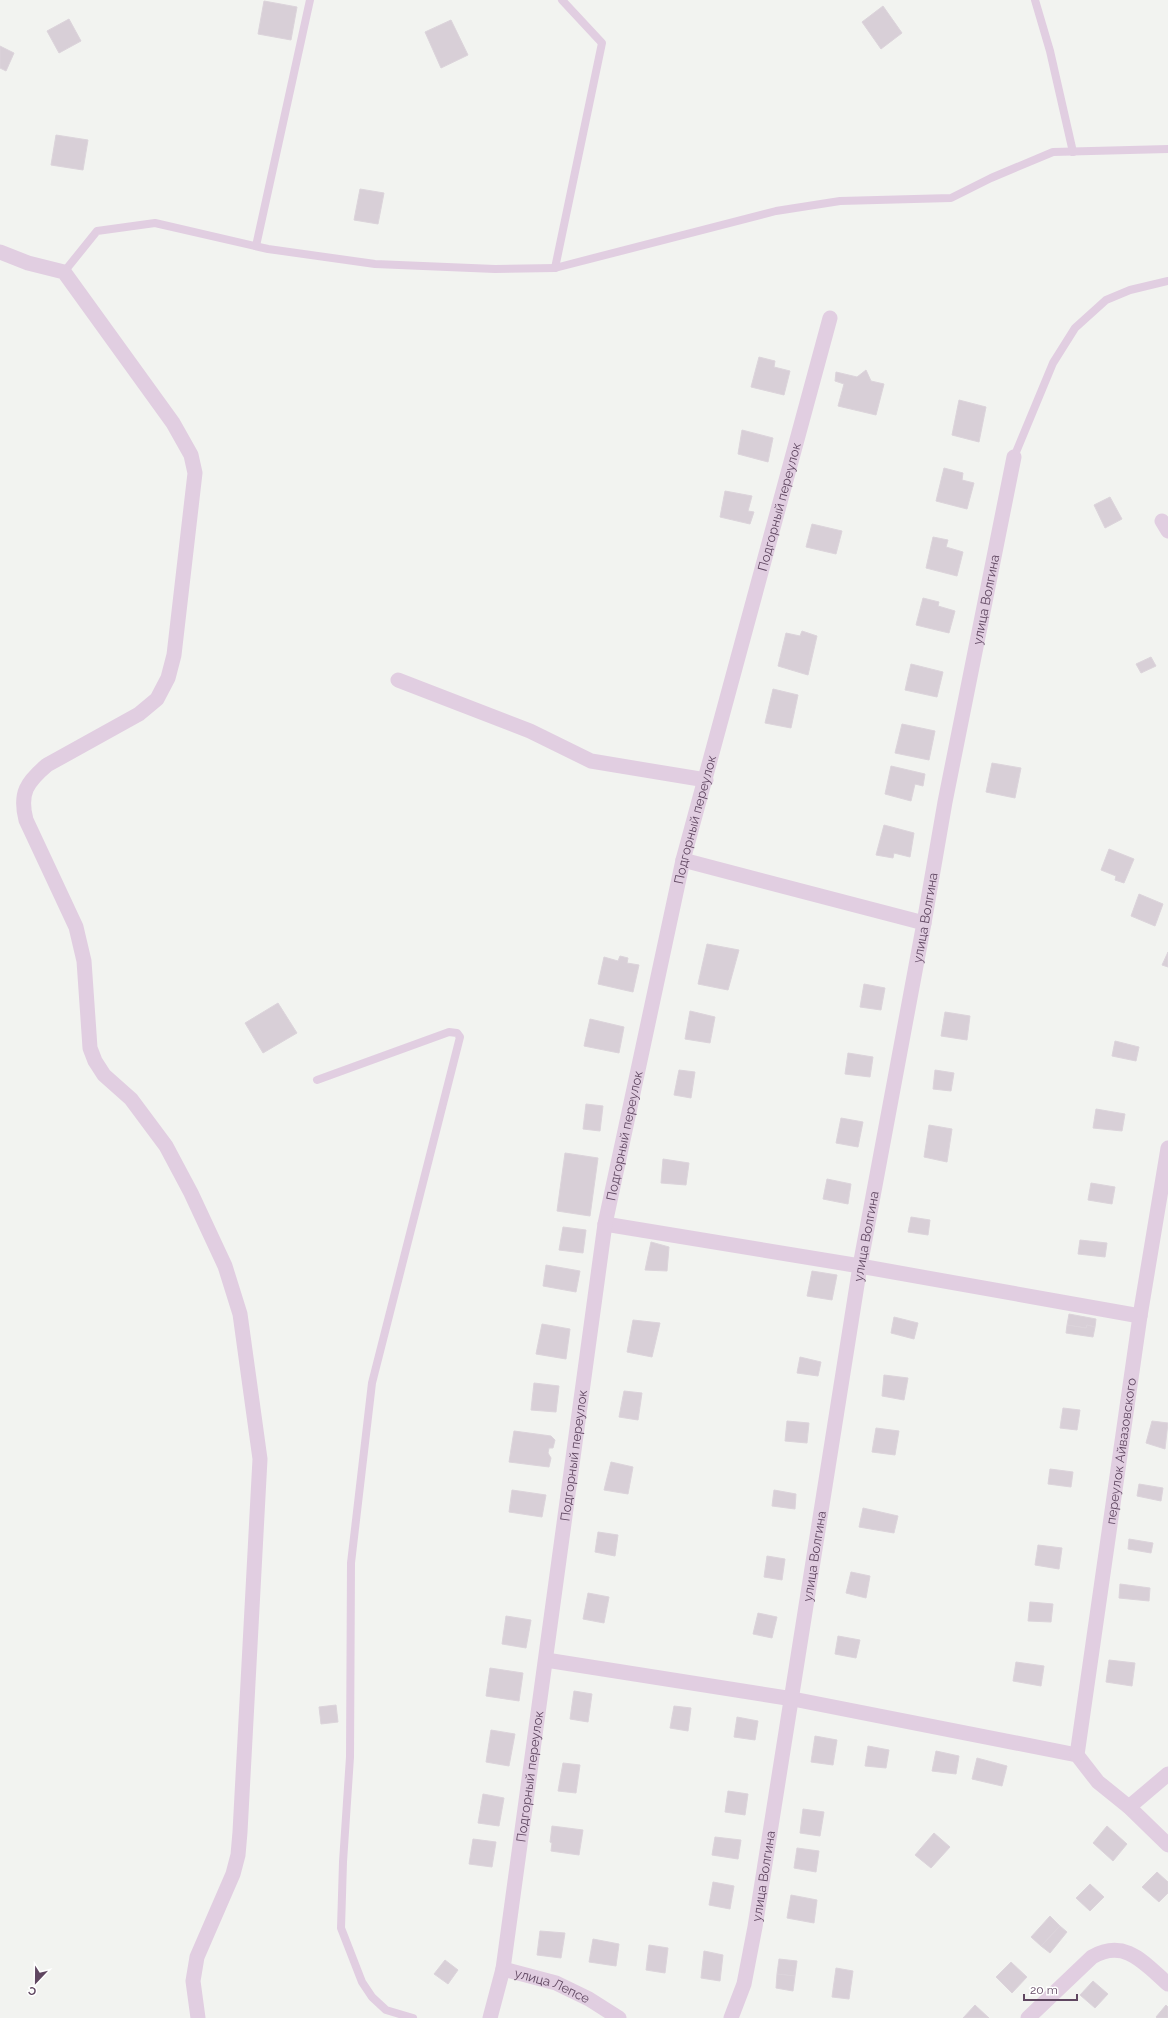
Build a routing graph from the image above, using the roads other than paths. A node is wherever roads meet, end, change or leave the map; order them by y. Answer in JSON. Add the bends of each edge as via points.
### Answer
{"nodes":[{"id":1,"x":310,"y":0,"type":"edge"},
{"id":2,"x":562,"y":0,"type":"edge"},
{"id":3,"x":1035,"y":0,"type":"edge"},
{"id":4,"x":1168,"y":149,"type":"edge"},
{"id":5,"x":1073,"y":152,"type":"junction"},
{"id":6,"x":256,"y":246,"type":"junction"},
{"id":7,"x":0,"y":252,"type":"edge"},
{"id":8,"x":555,"y":268,"type":"junction"},
{"id":9,"x":64,"y":272,"type":"junction"},
{"id":10,"x":1168,"y":282,"type":"edge"},
{"id":11,"x":830,"y":318,"type":"dead end"},
{"id":12,"x":1014,"y":457,"type":"joint"},
{"id":13,"x":398,"y":680,"type":"dead end"},
{"id":14,"x":706,"y":780,"type":"junction"},
{"id":15,"x":684,"y":860,"type":"junction"},
{"id":16,"x":924,"y":923,"type":"junction"},
{"id":17,"x":316,"y":1080,"type":"dead end"},
{"id":18,"x":1168,"y":1148,"type":"edge"},
{"id":19,"x":605,"y":1224,"type":"junction"},
{"id":20,"x":860,"y":1266,"type":"junction"},
{"id":21,"x":1140,"y":1316,"type":"junction"},
{"id":22,"x":546,"y":1660,"type":"junction"},
{"id":23,"x":792,"y":1699,"type":"junction"},
{"id":24,"x":1077,"y":1755,"type":"junction"},
{"id":25,"x":1168,"y":1774,"type":"edge"},
{"id":26,"x":1129,"y":1807,"type":"junction"},
{"id":27,"x":1168,"y":1845,"type":"edge"},
{"id":28,"x":503,"y":1969,"type":"junction"},
{"id":29,"x":1168,"y":1984,"type":"edge"},
{"id":30,"x":198,"y":2018,"type":"edge"},
{"id":31,"x":413,"y":2018,"type":"edge"},
{"id":32,"x":490,"y":2018,"type":"edge"},
{"id":33,"x":619,"y":2018,"type":"edge"},
{"id":34,"x":731,"y":2018,"type":"edge"},
{"id":35,"x":1028,"y":2018,"type":"edge"}],
"edges":[{"from":1,"to":6,"type":"lane"},
{"from":2,"to":8,"type":"lane","via":[[602,43]]},
{"from":3,"to":5,"type":"lane","via":[[1050,51]]},
{"from":4,"to":5,"type":"lane"},
{"from":5,"to":8,"type":"lane","via":[[1053,152],[950,198],[840,201],[776,211]]},
{"from":6,"to":8,"type":"lane","via":[[375,264],[495,269]]},
{"from":6,"to":9,"type":"lane","via":[[155,223],[97,231]]},
{"from":7,"to":9,"type":"street","via":[[28,263]]},
{"from":9,"to":30,"type":"street","via":[[173,423],[191,454],[195,473],[174,655],[168,678],[157,699],[139,714],[47,765],[34,776],[27,786],[23,802],[26,820],[76,927],[84,961],[90,1048],[95,1061],[104,1075],[134,1103],[166,1146],[225,1266],[240,1314],[260,1459],[240,1832],[233,1874],[197,1956],[193,1980]]},
{"from":10,"to":12,"type":"lane","via":[[1130,290],[1106,300],[1075,328],[1054,363]]},
{"from":11,"to":14,"type":"street","name":"Подгорный переулок"},
{"from":12,"to":16,"type":"street","name":"улица Волгина","via":[[945,802]]},
{"from":13,"to":14,"type":"street","via":[[530,731],[591,761]]},
{"from":14,"to":15,"type":"street","name":"Подгорный переулок"},
{"from":15,"to":16,"type":"street"},
{"from":15,"to":19,"type":"street","name":"Подгорный переулок"},
{"from":16,"to":20,"type":"street","name":"улица Волгина"},
{"from":17,"to":31,"type":"lane","via":[[449,1032],[460,1037],[372,1383],[351,1563],[350,1757],[341,1928],[362,1982],[372,1998],[386,2010]]},
{"from":18,"to":21,"type":"street","name":"переулок Айвазовского"},
{"from":19,"to":20,"type":"street"},
{"from":19,"to":22,"type":"street","name":"Подгорный переулок"},
{"from":20,"to":21,"type":"street"},
{"from":20,"to":23,"type":"street","name":"улица Волгина"},
{"from":21,"to":24,"type":"street","name":"переулок Айвазовского"},
{"from":22,"to":23,"type":"street"},
{"from":22,"to":28,"type":"street","name":"Подгорный переулок"},
{"from":23,"to":24,"type":"street"},
{"from":23,"to":34,"type":"street","name":"улица Волгина","via":[[744,1984]]},
{"from":24,"to":26,"type":"street","via":[[1098,1782]]},
{"from":25,"to":26,"type":"street"},
{"from":26,"to":27,"type":"street"},
{"from":28,"to":32,"type":"street","name":"Подгорный переулок"},
{"from":28,"to":33,"type":"street","name":"улица Лепсе","via":[[556,1983],[589,1999]]},
{"from":29,"to":35,"type":"street","via":[[1140,1959],[1128,1952],[1104,1950],[1092,1957]]}]}
